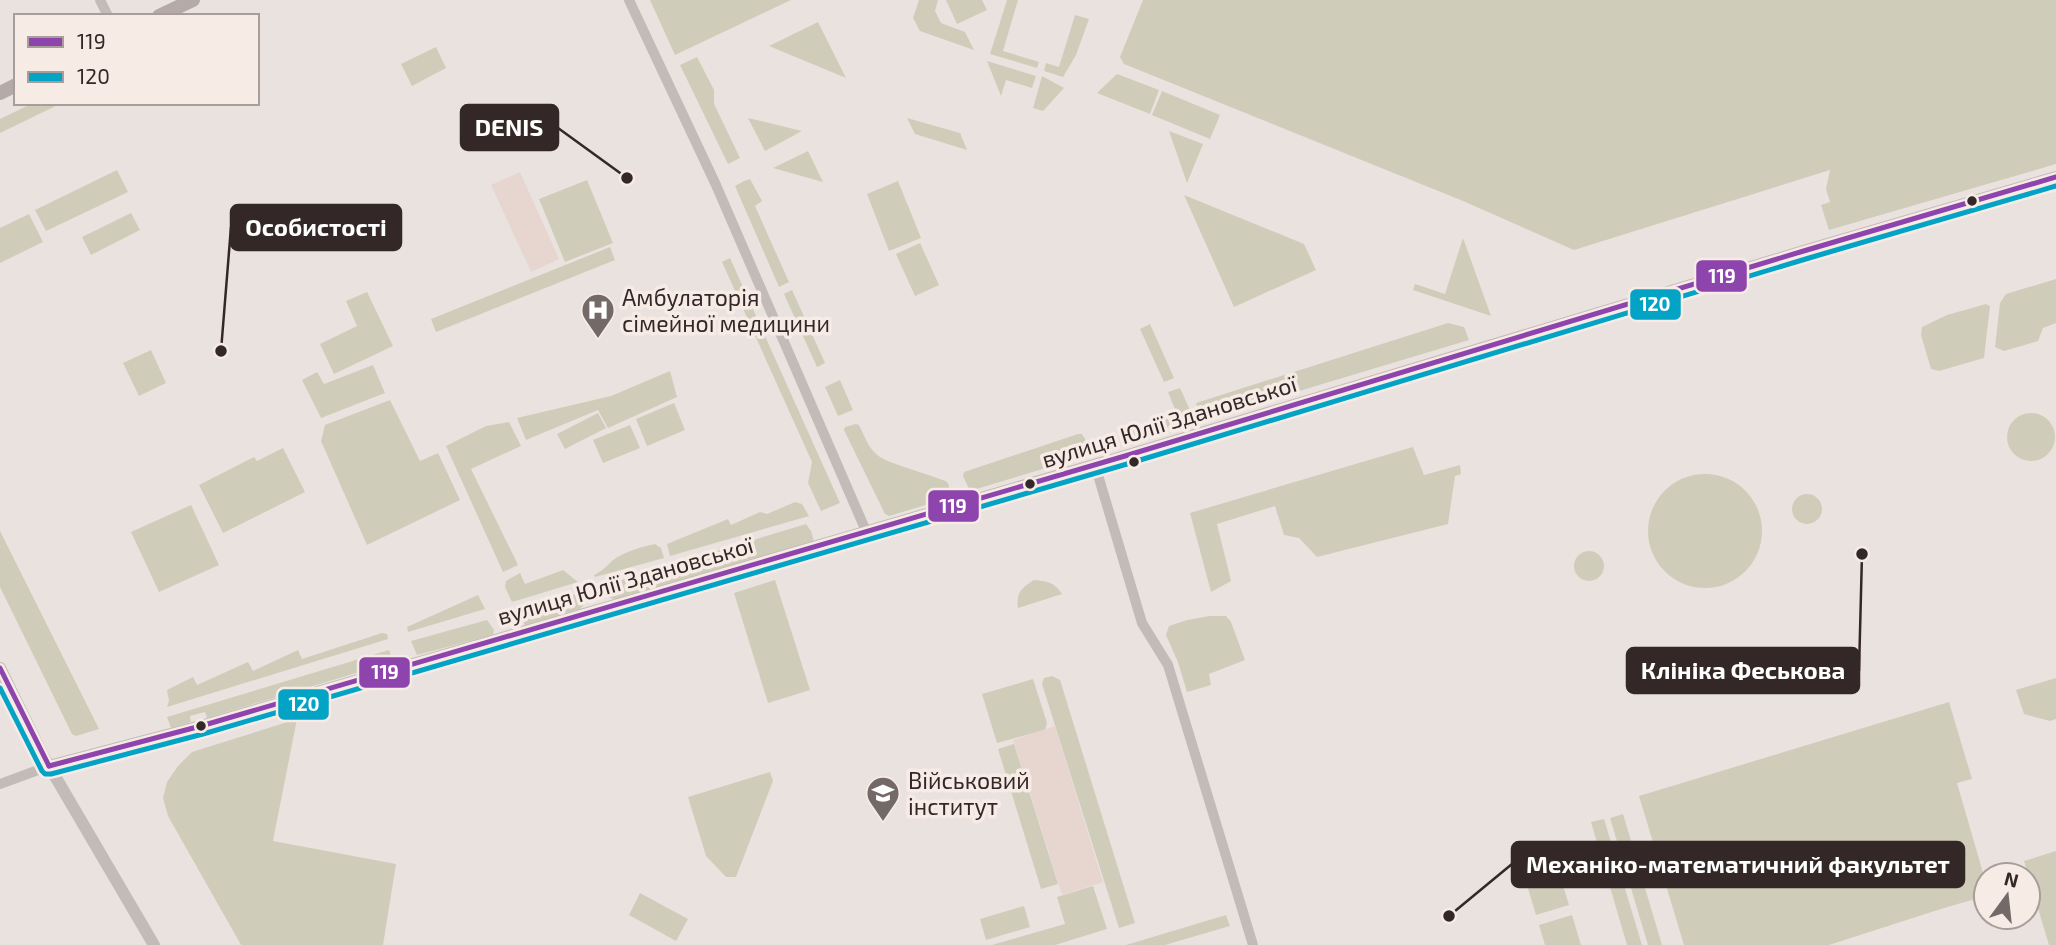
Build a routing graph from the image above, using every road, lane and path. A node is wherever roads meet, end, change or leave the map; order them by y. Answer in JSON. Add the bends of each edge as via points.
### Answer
{"nodes":[{"id":1,"x":192,"y":0,"type":"edge"},
{"id":2,"x":629,"y":0,"type":"edge"},
{"id":3,"x":163,"y":14,"type":"edge"},
{"id":4,"x":2056,"y":177,"type":"edge"},
{"id":5,"x":1096,"y":465,"type":"junction"},
{"id":6,"x":866,"y":531,"type":"junction"},
{"id":7,"x":0,"y":668,"type":"edge"},
{"id":8,"x":49,"y":766,"type":"junction"},
{"id":9,"x":0,"y":784,"type":"edge"},
{"id":10,"x":154,"y":945,"type":"edge"},
{"id":11,"x":1253,"y":945,"type":"edge"}],
"edges":[{"from":1,"to":3,"type":"main road"},
{"from":2,"to":6,"type":"street","via":[[716,185]]},
{"from":4,"to":5,"type":"street","name":"вулиця Юлії Здановської"},
{"from":5,"to":6,"type":"street","name":"вулиця Юлії Здановської"},
{"from":5,"to":11,"type":"street","via":[[1142,623],[1168,665]]},
{"from":6,"to":8,"type":"street","name":"вулиця Юлії Здановської","via":[[201,726]]},
{"from":7,"to":8,"type":"street"},
{"from":8,"to":9,"type":"street"},
{"from":8,"to":10,"type":"street"}]}
